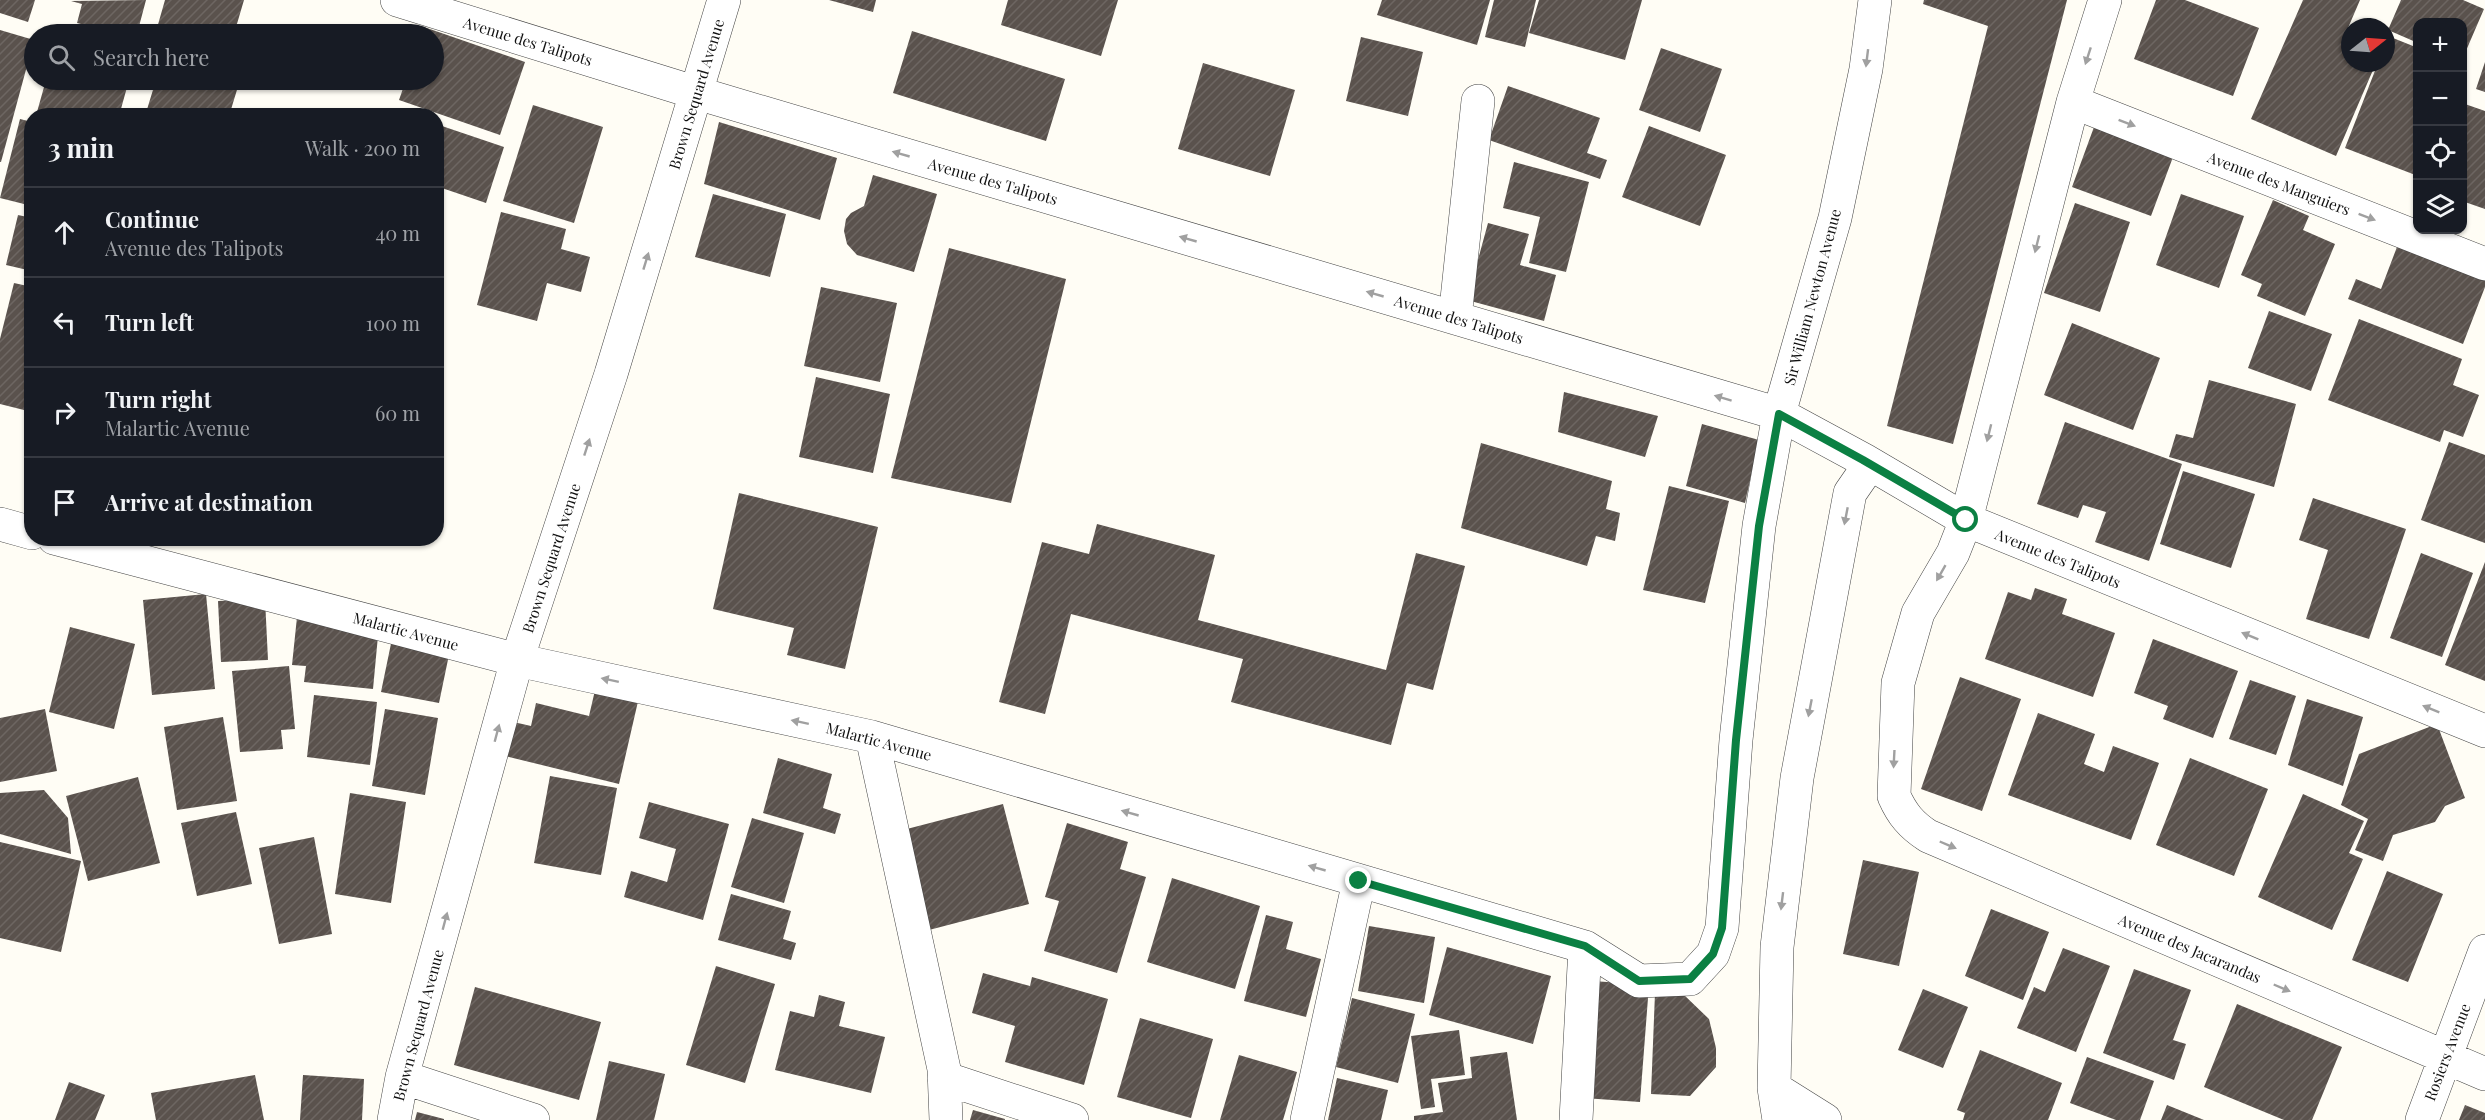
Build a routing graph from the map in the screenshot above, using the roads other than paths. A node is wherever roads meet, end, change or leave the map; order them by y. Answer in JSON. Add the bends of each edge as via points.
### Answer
{"nodes":[{"id":1,"x":397,"y":0,"type":"edge"},
{"id":2,"x":724,"y":0,"type":"edge"},
{"id":3,"x":1875,"y":0,"type":"edge"},
{"id":4,"x":2105,"y":0,"type":"edge"},
{"id":5,"x":697,"y":93,"type":"junction"},
{"id":6,"x":1478,"y":101,"type":"dead end"},
{"id":7,"x":2073,"y":102,"type":"junction"},
{"id":8,"x":2485,"y":264,"type":"edge"},
{"id":9,"x":1455,"y":318,"type":"junction"},
{"id":10,"x":1779,"y":414,"type":"junction"},
{"id":11,"x":1870,"y":464,"type":"junction"},
{"id":12,"x":1966,"y":520,"type":"junction"},
{"id":13,"x":0,"y":524,"type":"edge"},
{"id":14,"x":24,"y":531,"type":"edge"},
{"id":15,"x":84,"y":546,"type":"edge"},
{"id":16,"x":517,"y":660,"type":"junction"},
{"id":17,"x":2485,"y":731,"type":"edge"},
{"id":18,"x":872,"y":737,"type":"junction"},
{"id":19,"x":1359,"y":881,"type":"junction"},
{"id":20,"x":1585,"y":946,"type":"junction"},
{"id":21,"x":2485,"y":951,"type":"edge"},
{"id":22,"x":1690,"y":979,"type":"joint"},
{"id":23,"x":2445,"y":1058,"type":"junction"},
{"id":24,"x":2485,"y":1074,"type":"edge"},
{"id":25,"x":402,"y":1077,"type":"junction"},
{"id":26,"x":944,"y":1078,"type":"junction"},
{"id":27,"x":1774,"y":1088,"type":"junction"},
{"id":28,"x":394,"y":1120,"type":"edge"},
{"id":29,"x":533,"y":1120,"type":"edge"},
{"id":30,"x":946,"y":1120,"type":"edge"},
{"id":31,"x":1072,"y":1120,"type":"edge"},
{"id":32,"x":1307,"y":1120,"type":"edge"},
{"id":33,"x":1576,"y":1120,"type":"edge"},
{"id":34,"x":1779,"y":1120,"type":"edge"},
{"id":35,"x":1825,"y":1120,"type":"edge"},
{"id":36,"x":2422,"y":1120,"type":"edge"}],
"edges":[{"from":1,"to":5,"type":"street","name":"Avenue des Talipots"},
{"from":2,"to":5,"type":"street","name":"Brown Sequard Avenue"},
{"from":3,"to":10,"type":"street","name":"Sir William Newton Avenue","one_way":true,"via":[[1866,69],[1835,218]]},
{"from":4,"to":7,"type":"street","one_way":true},
{"from":9,"to":5,"type":"street","name":"Avenue des Talipots","one_way":true},
{"from":16,"to":5,"type":"street","name":"Brown Sequard Avenue","one_way":true,"via":[[611,374]]},
{"from":6,"to":9,"type":"street"},
{"from":7,"to":8,"type":"street","name":"Avenue des Manguiers","one_way":true},
{"from":7,"to":12,"type":"street","one_way":true},
{"from":10,"to":9,"type":"street","name":"Avenue des Talipots","one_way":true},
{"from":10,"to":11,"type":"street","name":"Avenue des Talipots"},
{"from":10,"to":22,"type":"street","name":"Sir William Newton Avenue","via":[[1759,526],[1736,740],[1722,928],[1713,954]]},
{"from":11,"to":12,"type":"street","name":"Avenue des Talipots"},
{"from":11,"to":27,"type":"street","one_way":true,"via":[[1850,493],[1797,778],[1777,947]]},
{"from":17,"to":12,"type":"street","name":"Avenue des Talipots","one_way":true},
{"from":12,"to":23,"type":"street","name":"Avenue des Jacarandas","one_way":true,"via":[[1953,553],[1918,614],[1898,683],[1894,796],[1912,825],[1928,836]]},
{"from":13,"to":14,"type":"street"},
{"from":15,"to":16,"type":"street","name":"Malartic Avenue"},
{"from":18,"to":16,"type":"street","name":"Malartic Avenue","one_way":true},
{"from":25,"to":16,"type":"street","name":"Brown Sequard Avenue","one_way":true},
{"from":19,"to":18,"type":"street","name":"Malartic Avenue","one_way":true},
{"from":18,"to":26,"type":"street"},
{"from":19,"to":20,"type":"street","name":"Malartic Avenue"},
{"from":19,"to":32,"type":"street"},
{"from":20,"to":22,"type":"street","name":"Malartic Avenue","via":[[1639,981]]},
{"from":20,"to":33,"type":"street"},
{"from":21,"to":23,"type":"street","name":"Rosiers Avenue"},
{"from":23,"to":24,"type":"street","name":"Avenue des Jacarandas"},
{"from":23,"to":36,"type":"street","name":"Rosiers Avenue"},
{"from":25,"to":28,"type":"street","name":"Brown Sequard Avenue"},
{"from":25,"to":29,"type":"street"},
{"from":26,"to":30,"type":"street"},
{"from":26,"to":31,"type":"street"},
{"from":27,"to":34,"type":"street"},
{"from":27,"to":35,"type":"street"}]}
